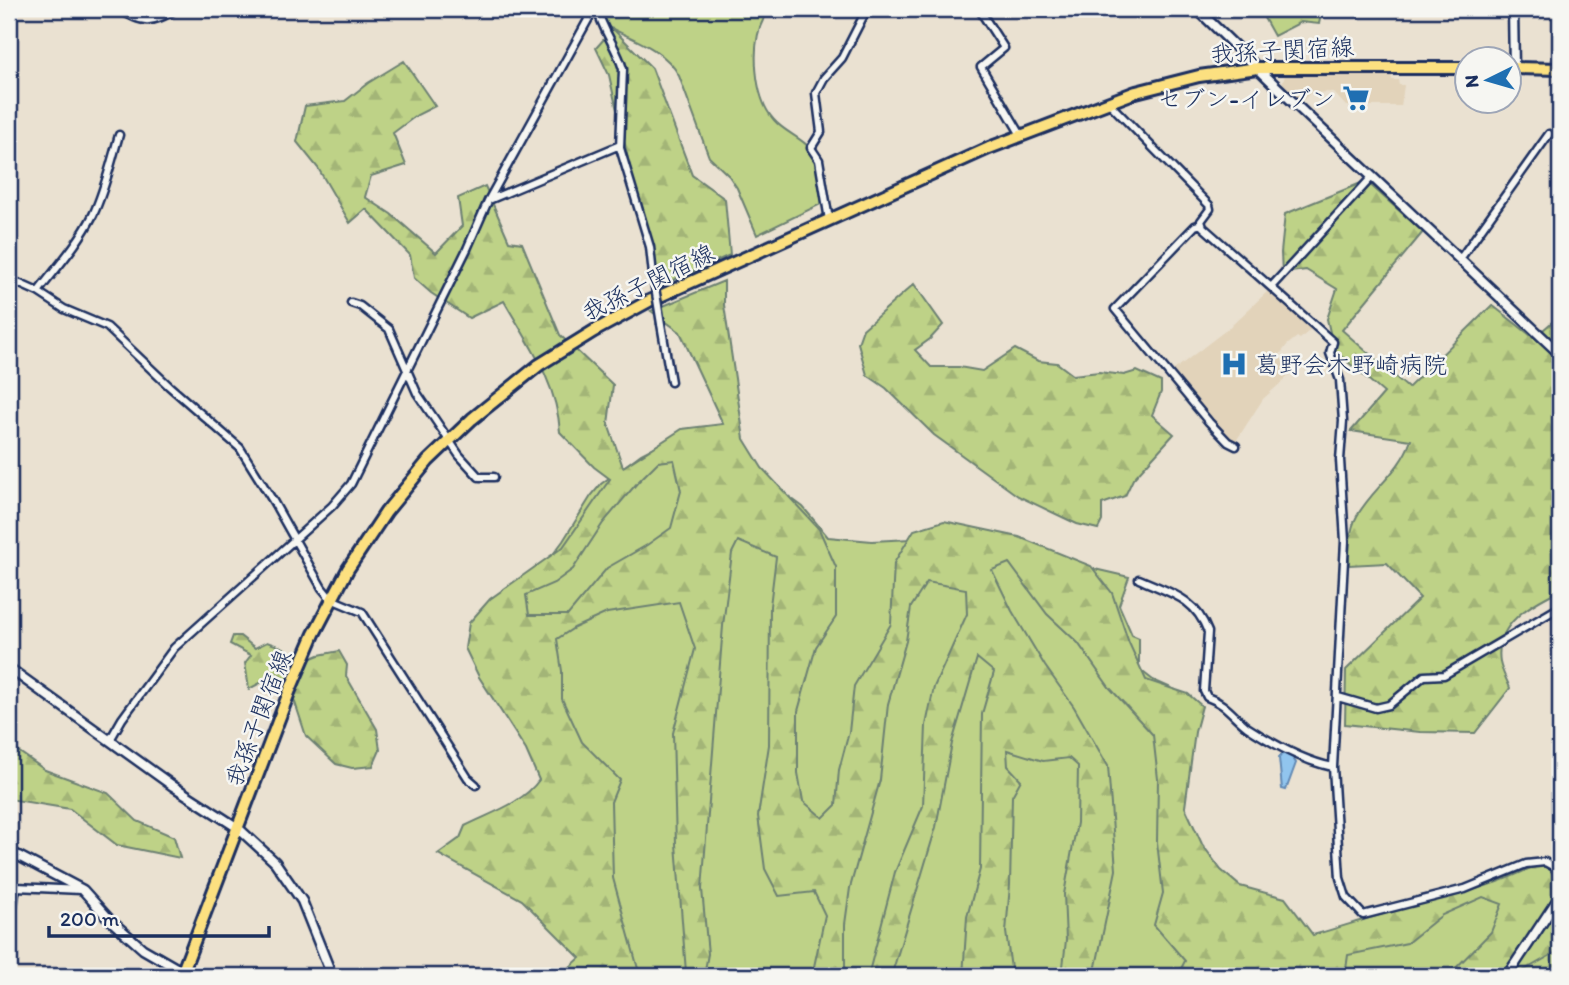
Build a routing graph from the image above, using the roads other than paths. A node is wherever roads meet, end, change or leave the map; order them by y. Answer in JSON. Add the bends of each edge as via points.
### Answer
{"nodes":[{"id":1,"x":118,"y":9,"type":"edge"},
{"id":2,"x":176,"y":9,"type":"edge"},
{"id":3,"x":595,"y":9,"type":"edge"},
{"id":4,"x":867,"y":9,"type":"edge"},
{"id":5,"x":979,"y":9,"type":"edge"},
{"id":6,"x":1197,"y":9,"type":"edge"},
{"id":7,"x":1513,"y":9,"type":"edge"},
{"id":8,"x":1512,"y":46,"type":"edge"},
{"id":9,"x":1258,"y":68,"type":"junction"},
{"id":10,"x":1454,"y":68,"type":"edge"},
{"id":11,"x":1524,"y":68,"type":"edge"},
{"id":12,"x":1560,"y":69,"type":"edge"},
{"id":13,"x":1107,"y":102,"type":"junction"},
{"id":14,"x":1549,"y":134,"type":"dead end"},
{"id":15,"x":119,"y":135,"type":"dead end"},
{"id":16,"x":1021,"y":135,"type":"junction"},
{"id":17,"x":620,"y":145,"type":"junction"},
{"id":18,"x":1372,"y":177,"type":"junction"},
{"id":19,"x":488,"y":201,"type":"junction"},
{"id":20,"x":829,"y":220,"type":"junction"},
{"id":21,"x":1201,"y":224,"type":"junction"},
{"id":22,"x":1460,"y":259,"type":"junction"},
{"id":23,"x":9,"y":279,"type":"edge"},
{"id":24,"x":1271,"y":287,"type":"junction"},
{"id":25,"x":38,"y":292,"type":"junction"},
{"id":26,"x":351,"y":303,"type":"dead end"},
{"id":27,"x":1560,"y":355,"type":"edge"},
{"id":28,"x":407,"y":368,"type":"junction"},
{"id":29,"x":671,"y":382,"type":"dead end"},
{"id":30,"x":450,"y":439,"type":"junction"},
{"id":31,"x":1236,"y":446,"type":"dead end"},
{"id":32,"x":494,"y":477,"type":"dead end"},
{"id":33,"x":294,"y":540,"type":"junction"},
{"id":34,"x":1139,"y":579,"type":"dead end"},
{"id":35,"x":331,"y":599,"type":"junction"},
{"id":36,"x":1560,"y":607,"type":"edge"},
{"id":37,"x":9,"y":668,"type":"edge"},
{"id":38,"x":1338,"y":697,"type":"junction"},
{"id":39,"x":110,"y":740,"type":"junction"},
{"id":40,"x":1333,"y":767,"type":"junction"},
{"id":41,"x":476,"y":785,"type":"dead end"},
{"id":42,"x":238,"y":828,"type":"junction"},
{"id":43,"x":9,"y":851,"type":"edge"},
{"id":44,"x":1560,"y":876,"type":"edge"},
{"id":45,"x":83,"y":890,"type":"junction"},
{"id":46,"x":1560,"y":896,"type":"edge"},
{"id":47,"x":9,"y":914,"type":"edge"},
{"id":48,"x":182,"y":974,"type":"edge"},
{"id":49,"x":196,"y":976,"type":"edge"},
{"id":50,"x":332,"y":976,"type":"edge"},
{"id":51,"x":1507,"y":976,"type":"edge"}],
"edges":[{"from":1,"to":2,"type":"street","via":[[135,19],[152,20]]},
{"from":3,"to":17,"type":"street","via":[[623,69]]},
{"from":3,"to":19,"type":"street"},
{"from":4,"to":20,"type":"street","via":[[842,58],[816,93],[821,132],[811,148],[819,160]]},
{"from":5,"to":16,"type":"street","via":[[1004,48],[981,67]]},
{"from":6,"to":9,"type":"street"},
{"from":7,"to":8,"type":"street"},
{"from":9,"to":10,"type":"main road","name":"我孫子関宿線"},
{"from":9,"to":13,"type":"main road","name":"我孫子関宿線","via":[[1182,79]]},
{"from":9,"to":18,"type":"street"},
{"from":11,"to":12,"type":"main road"},
{"from":13,"to":16,"type":"main road","name":"我孫子関宿線"},
{"from":13,"to":21,"type":"street","via":[[1209,205]]},
{"from":14,"to":22,"type":"street"},
{"from":15,"to":25,"type":"street","via":[[92,216]]},
{"from":16,"to":20,"type":"main road","name":"我孫子関宿線"},
{"from":17,"to":19,"type":"street"},
{"from":17,"to":29,"type":"street","bridge":true,"via":[[649,247]]},
{"from":18,"to":22,"type":"street"},
{"from":18,"to":24,"type":"street"},
{"from":19,"to":28,"type":"street"},
{"from":20,"to":30,"type":"main road","name":"我孫子関宿線","via":[[649,301],[594,331],[539,365]]},
{"from":21,"to":24,"type":"street"},
{"from":21,"to":31,"type":"street","via":[[1115,309],[1209,422]]},
{"from":22,"to":27,"type":"street"},
{"from":23,"to":25,"type":"street"},
{"from":24,"to":38,"type":"street","via":[[1334,342],[1330,353],[1340,380],[1343,421],[1340,460],[1345,541]]},
{"from":25,"to":33,"type":"street","via":[[107,327],[240,448]]},
{"from":26,"to":28,"type":"street","via":[[389,329]]},
{"from":28,"to":30,"type":"street","via":[[417,393]]},
{"from":28,"to":33,"type":"street","via":[[351,484]]},
{"from":30,"to":32,"type":"street","via":[[479,477]]},
{"from":30,"to":35,"type":"main road","name":"我孫子関宿線","via":[[386,512]]},
{"from":33,"to":35,"type":"street"},
{"from":33,"to":39,"type":"street","via":[[174,648]]},
{"from":34,"to":40,"type":"street","via":[[1187,600],[1204,623],[1208,632],[1208,697],[1265,738]]},
{"from":35,"to":41,"type":"street","via":[[362,612]]},
{"from":35,"to":42,"type":"main road","name":"我孫子関宿線"},
{"from":36,"to":38,"type":"street","via":[[1444,674],[1424,676],[1389,705],[1376,708]]},
{"from":37,"to":39,"type":"street"},
{"from":38,"to":40,"type":"street"},
{"from":39,"to":42,"type":"street"},
{"from":40,"to":44,"type":"street","via":[[1340,878],[1346,897],[1363,915],[1465,889],[1526,864],[1545,862]]},
{"from":42,"to":48,"type":"main road","name":"我孫子関宿線"},
{"from":42,"to":50,"type":"street","via":[[288,879],[314,927]]},
{"from":43,"to":45,"type":"street"},
{"from":45,"to":47,"type":"street","via":[[16,887]]},
{"from":45,"to":48,"type":"street","via":[[143,949]]},
{"from":46,"to":51,"type":"street"},
{"from":48,"to":49,"type":"street"}]}
